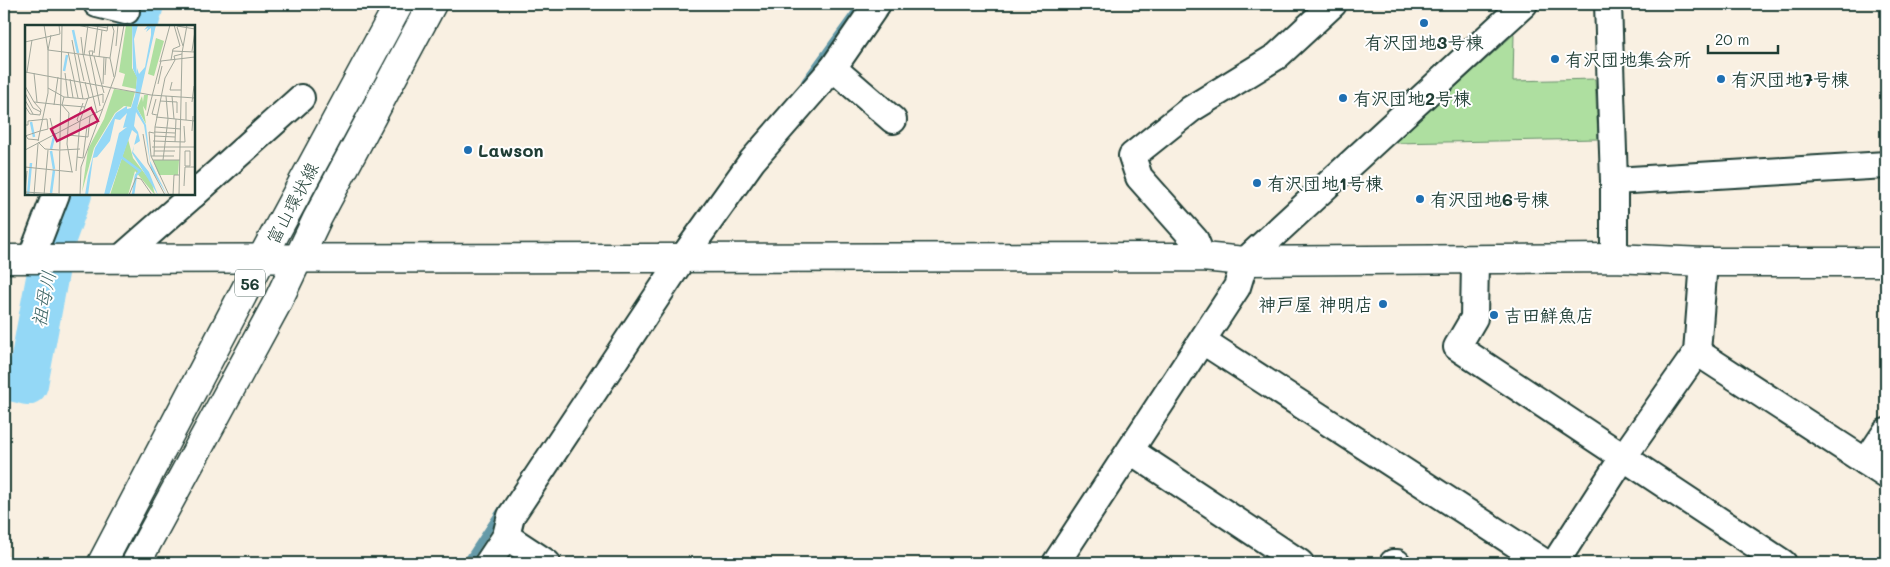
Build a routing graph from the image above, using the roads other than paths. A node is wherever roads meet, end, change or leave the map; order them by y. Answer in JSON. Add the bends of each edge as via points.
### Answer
{"nodes":[{"id":1,"x":97,"y":4,"type":"edge"},
{"id":2,"x":399,"y":4,"type":"edge"},
{"id":3,"x":432,"y":4,"type":"edge"},
{"id":4,"x":877,"y":4,"type":"edge"},
{"id":5,"x":1333,"y":4,"type":"edge"},
{"id":6,"x":1524,"y":4,"type":"edge"},
{"id":7,"x":1608,"y":4,"type":"edge"},
{"id":8,"x":125,"y":14,"type":"edge"},
{"id":9,"x":832,"y":68,"type":"junction"},
{"id":10,"x":301,"y":98,"type":"dead end"},
{"id":11,"x":893,"y":120,"type":"dead end"},
{"id":12,"x":1886,"y":165,"type":"edge"},
{"id":13,"x":1614,"y":181,"type":"junction"},
{"id":14,"x":195,"y":193,"type":"edge"},
{"id":15,"x":56,"y":195,"type":"edge"},
{"id":16,"x":193,"y":195,"type":"edge"},
{"id":17,"x":1202,"y":257,"type":"junction"},
{"id":18,"x":262,"y":258,"type":"junction"},
{"id":19,"x":299,"y":258,"type":"junction"},
{"id":20,"x":1614,"y":258,"type":"junction"},
{"id":21,"x":4,"y":259,"type":"edge"},
{"id":22,"x":31,"y":259,"type":"junction"},
{"id":23,"x":120,"y":259,"type":"junction"},
{"id":24,"x":682,"y":259,"type":"junction"},
{"id":25,"x":1475,"y":260,"type":"junction"},
{"id":26,"x":1245,"y":261,"type":"junction"},
{"id":27,"x":1704,"y":262,"type":"junction"},
{"id":28,"x":1886,"y":262,"type":"edge"},
{"id":29,"x":1203,"y":340,"type":"junction"},
{"id":30,"x":1697,"y":352,"type":"junction"},
{"id":31,"x":1886,"y":432,"type":"edge"},
{"id":32,"x":1131,"y":451,"type":"junction"},
{"id":33,"x":1624,"y":456,"type":"junction"},
{"id":34,"x":1876,"y":469,"type":"edge"},
{"id":35,"x":506,"y":536,"type":"junction"},
{"id":36,"x":1058,"y":562,"type":"edge"},
{"id":37,"x":102,"y":563,"type":"edge"},
{"id":38,"x":136,"y":563,"type":"edge"},
{"id":39,"x":488,"y":563,"type":"edge"},
{"id":40,"x":547,"y":563,"type":"edge"},
{"id":41,"x":1300,"y":563,"type":"edge"},
{"id":42,"x":1545,"y":563,"type":"edge"},
{"id":43,"x":1555,"y":563,"type":"edge"},
{"id":44,"x":1783,"y":563,"type":"edge"}],
"edges":[{"from":1,"to":8,"type":"street"},
{"from":2,"to":18,"type":"street","name":"富山環状線","number":"56"},
{"from":3,"to":19,"type":"street","name":"富山環状線","number":"56"},
{"from":4,"to":9,"type":"street"},
{"from":5,"to":17,"type":"street","via":[[1277,56],[1191,108],[1132,156],[1139,177],[1195,240]]},
{"from":6,"to":26,"type":"street"},
{"from":7,"to":13,"type":"street"},
{"from":9,"to":11,"type":"street"},
{"from":9,"to":24,"type":"street","via":[[752,161]]},
{"from":10,"to":14,"type":"street"},
{"from":12,"to":13,"type":"street"},
{"from":13,"to":20,"type":"street"},
{"from":15,"to":22,"type":"street"},
{"from":16,"to":23,"type":"street"},
{"from":17,"to":24,"type":"street"},
{"from":17,"to":26,"type":"street"},
{"from":18,"to":19,"type":"street"},
{"from":18,"to":23,"type":"street"},
{"from":18,"to":37,"type":"street","name":"富山環状線","number":"56"},
{"from":19,"to":24,"type":"street"},
{"from":19,"to":38,"type":"street","name":"富山環状線","number":"56"},
{"from":20,"to":25,"type":"street"},
{"from":20,"to":27,"type":"street"},
{"from":21,"to":22,"type":"street"},
{"from":22,"to":23,"type":"street"},
{"from":24,"to":35,"type":"street","via":[[512,516]]},
{"from":25,"to":26,"type":"street"},
{"from":25,"to":33,"type":"street","via":[[1474,318],[1456,347]]},
{"from":26,"to":29,"type":"street","via":[[1236,287]]},
{"from":27,"to":28,"type":"street"},
{"from":27,"to":30,"type":"street"},
{"from":29,"to":32,"type":"street"},
{"from":29,"to":42,"type":"street"},
{"from":30,"to":33,"type":"street"},
{"from":30,"to":34,"type":"street"},
{"from":31,"to":34,"type":"street"},
{"from":32,"to":36,"type":"street"},
{"from":32,"to":41,"type":"street"},
{"from":33,"to":43,"type":"street"},
{"from":33,"to":44,"type":"street"},
{"from":35,"to":39,"type":"street"},
{"from":35,"to":40,"type":"street"}]}
